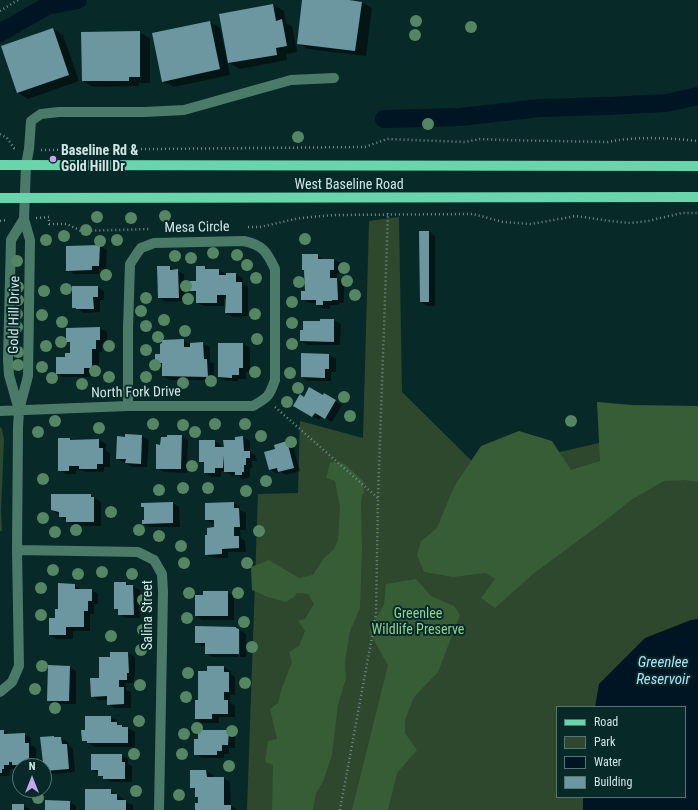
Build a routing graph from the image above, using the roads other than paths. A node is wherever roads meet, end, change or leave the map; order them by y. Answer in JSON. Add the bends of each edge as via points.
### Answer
{"nodes":[{"id":1,"x":334,"y":78,"type":"dead end"},
{"id":2,"x":0,"y":165,"type":"edge"},
{"id":3,"x":26,"y":165,"type":"junction"},
{"id":4,"x":698,"y":166,"type":"edge"},
{"id":5,"x":698,"y":197,"type":"edge"},
{"id":6,"x":0,"y":198,"type":"edge"},
{"id":7,"x":24,"y":198,"type":"junction"},
{"id":8,"x":24,"y":219,"type":"junction"},
{"id":9,"x":268,"y":397,"type":"joint"},
{"id":10,"x":128,"y":406,"type":"junction"},
{"id":11,"x":19,"y":410,"type":"junction"},
{"id":12,"x":0,"y":411,"type":"edge"},
{"id":13,"x":17,"y":550,"type":"junction"},
{"id":14,"x":0,"y":692,"type":"edge"},
{"id":15,"x":159,"y":810,"type":"edge"}],
"edges":[{"from":1,"to":3,"type":"street","name":"Gold Hill Drive","via":[[291,80],[184,110],[41,114],[31,121]]},
{"from":2,"to":3,"type":"main road","name":"West Baseline Road"},
{"from":3,"to":4,"type":"main road","name":"West Baseline Road"},
{"from":3,"to":7,"type":"street","name":"Gold Hill Drive"},
{"from":5,"to":7,"type":"main road","name":"West Baseline Road"},
{"from":6,"to":7,"type":"main road","name":"West Baseline Road"},
{"from":7,"to":8,"type":"street","name":"Gold Hill Drive"},
{"from":8,"to":11,"type":"street","name":"Gold Hill Drive","via":[[30,240],[28,376]]},
{"from":8,"to":11,"type":"street","name":"Gold Hill Drive","via":[[11,240],[8,359]]},
{"from":9,"to":10,"type":"street","name":"North Fork Drive","via":[[253,406]]},
{"from":9,"to":10,"type":"street","name":"Mesa Circle","via":[[275,380],[275,268],[267,253],[252,243],[244,242],[154,243],[142,248],[130,264]]},
{"from":10,"to":11,"type":"street","name":"North Fork Drive"},
{"from":11,"to":12,"type":"street","name":"North Fork Drive"},
{"from":11,"to":13,"type":"street","name":"Gold Hill Drive"},
{"from":13,"to":14,"type":"street","name":"Gold Hill Drive","via":[[19,666],[12,682]]},
{"from":13,"to":15,"type":"street","name":"Salina Street","via":[[138,552],[154,560],[162,574]]}]}
